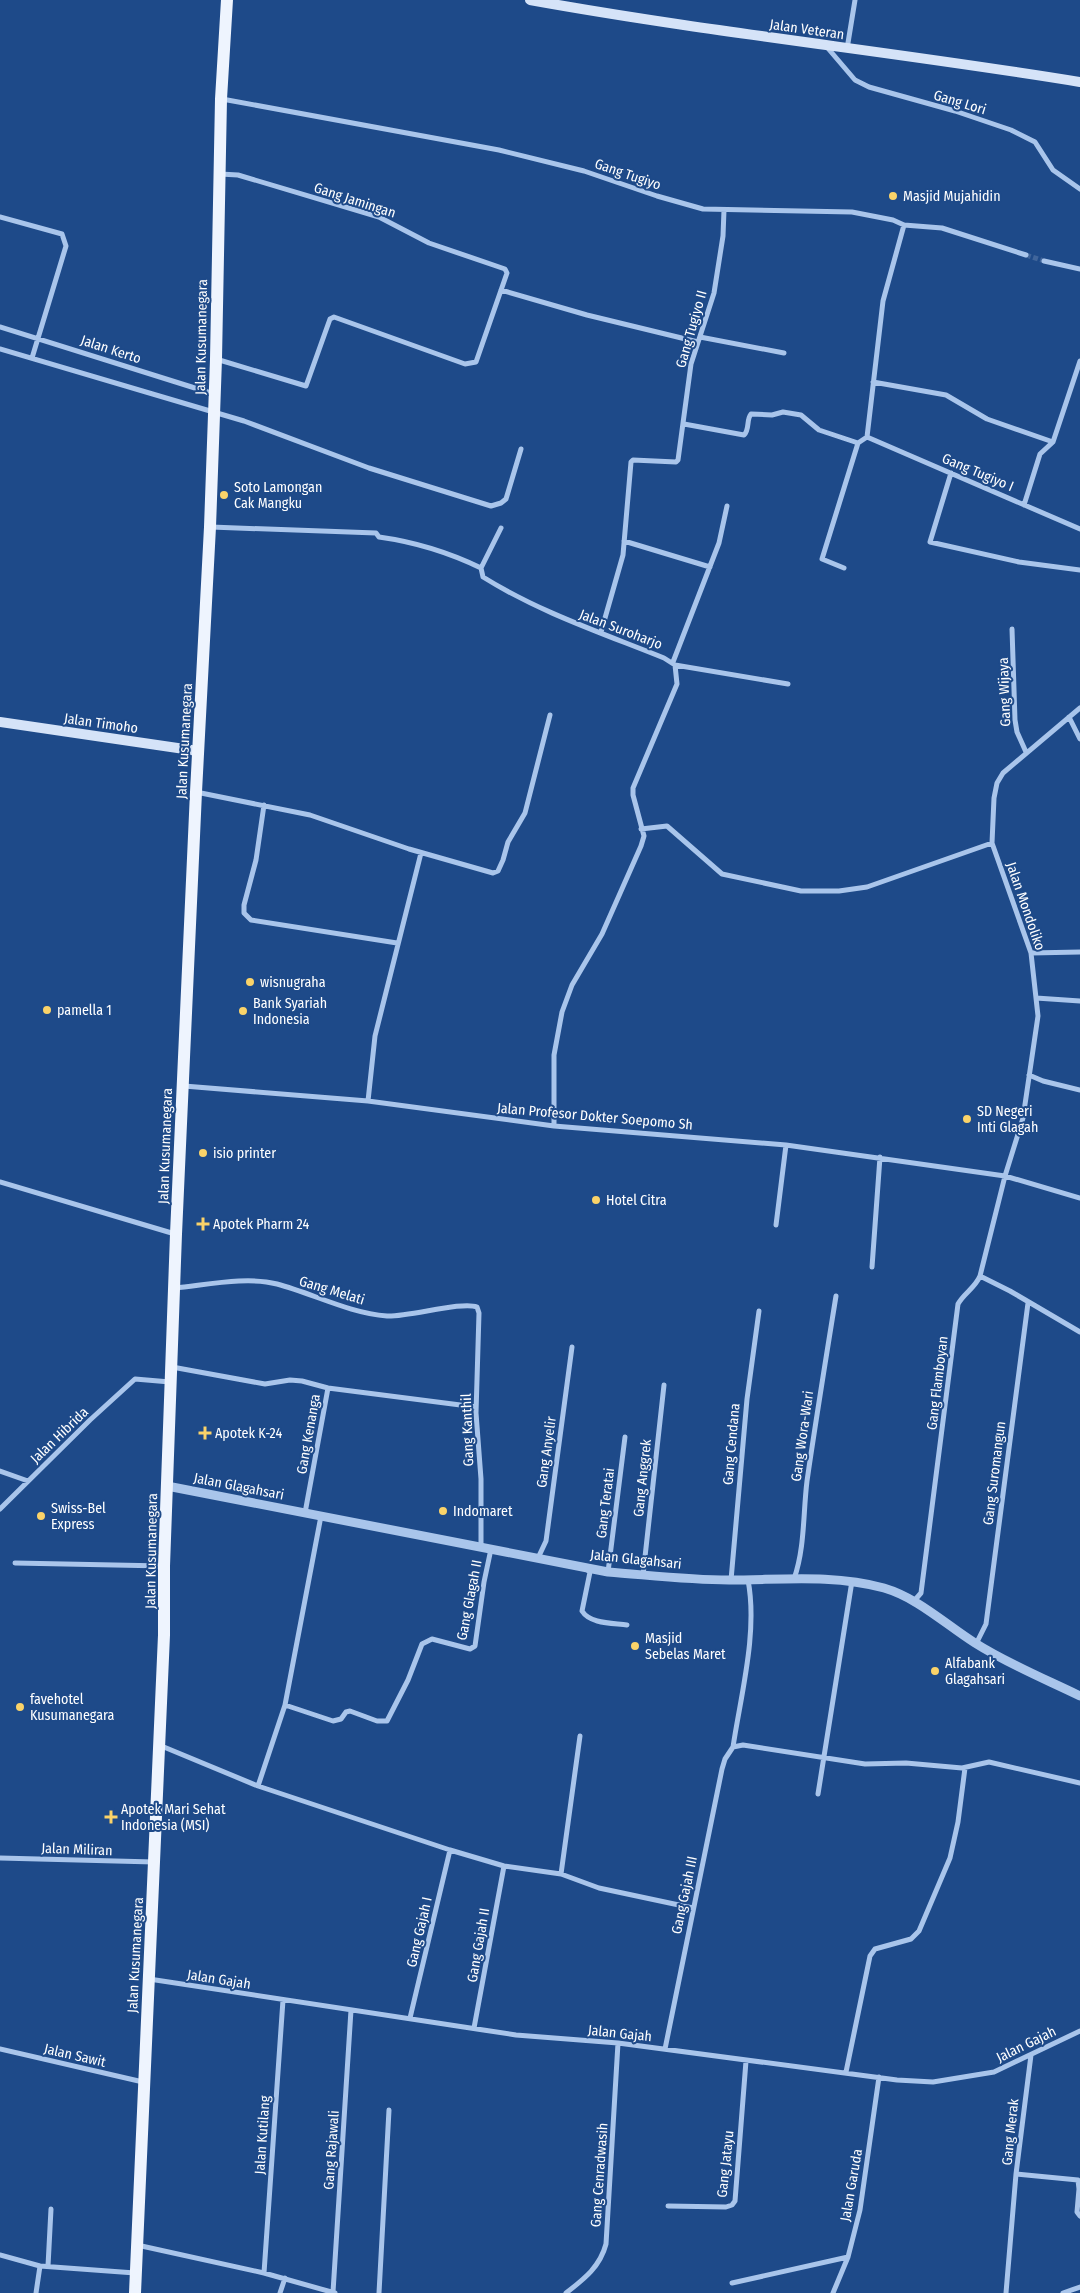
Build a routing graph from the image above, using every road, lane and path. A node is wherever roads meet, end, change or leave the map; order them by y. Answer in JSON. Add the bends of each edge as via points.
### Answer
{"nodes":[{"id":1,"x":227,"y":0,"type":"edge"},
{"id":2,"x":530,"y":0,"type":"edge"},
{"id":3,"x":856,"y":0,"type":"edge"},
{"id":4,"x":826,"y":46,"type":"junction"},
{"id":5,"x":846,"y":48,"type":"junction"},
{"id":6,"x":1080,"y":82,"type":"edge"},
{"id":7,"x":221,"y":99,"type":"junction"},
{"id":8,"x":220,"y":174,"type":"junction"},
{"id":9,"x":1080,"y":189,"type":"edge"},
{"id":10,"x":724,"y":210,"type":"junction"},
{"id":11,"x":0,"y":217,"type":"edge"},
{"id":12,"x":904,"y":225,"type":"junction"},
{"id":13,"x":1026,"y":255,"type":"tunnel mouth"},
{"id":14,"x":1044,"y":261,"type":"tunnel mouth"},
{"id":15,"x":1080,"y":268,"type":"edge"},
{"id":16,"x":501,"y":290,"type":"junction"},
{"id":17,"x":0,"y":327,"type":"edge"},
{"id":18,"x":38,"y":338,"type":"junction"},
{"id":19,"x":699,"y":339,"type":"junction"},
{"id":20,"x":0,"y":349,"type":"edge"},
{"id":21,"x":784,"y":353,"type":"dead end"},
{"id":22,"x":32,"y":358,"type":"junction"},
{"id":23,"x":216,"y":359,"type":"junction"},
{"id":24,"x":1080,"y":361,"type":"edge"},
{"id":25,"x":873,"y":382,"type":"junction"},
{"id":26,"x":215,"y":394,"type":"junction"},
{"id":27,"x":214,"y":413,"type":"junction"},
{"id":28,"x":684,"y":424,"type":"junction"},
{"id":29,"x":867,"y":437,"type":"junction"},
{"id":30,"x":1053,"y":442,"type":"junction"},
{"id":31,"x":858,"y":443,"type":"junction"},
{"id":32,"x":521,"y":449,"type":"dead end"},
{"id":33,"x":951,"y":473,"type":"junction"},
{"id":34,"x":1024,"y":505,"type":"junction"},
{"id":35,"x":727,"y":506,"type":"dead end"},
{"id":36,"x":210,"y":527,"type":"junction"},
{"id":37,"x":501,"y":528,"type":"dead end"},
{"id":38,"x":1080,"y":529,"type":"edge"},
{"id":39,"x":624,"y":541,"type":"junction"},
{"id":40,"x":710,"y":567,"type":"junction"},
{"id":41,"x":481,"y":568,"type":"junction"},
{"id":42,"x":844,"y":568,"type":"dead end"},
{"id":43,"x":1080,"y":570,"type":"edge"},
{"id":44,"x":1012,"y":629,"type":"dead end"},
{"id":45,"x":601,"y":632,"type":"junction"},
{"id":46,"x":674,"y":663,"type":"junction"},
{"id":47,"x":788,"y":684,"type":"dead end"},
{"id":48,"x":1080,"y":708,"type":"edge"},
{"id":49,"x":550,"y":714,"type":"dead end"},
{"id":50,"x":1069,"y":717,"type":"junction"},
{"id":51,"x":0,"y":722,"type":"edge"},
{"id":52,"x":1080,"y":739,"type":"edge"},
{"id":53,"x":198,"y":751,"type":"junction"},
{"id":54,"x":1026,"y":752,"type":"junction"},
{"id":55,"x":196,"y":792,"type":"junction"},
{"id":56,"x":264,"y":805,"type":"junction"},
{"id":57,"x":642,"y":828,"type":"junction"},
{"id":58,"x":992,"y":842,"type":"junction"},
{"id":59,"x":421,"y":853,"type":"junction"},
{"id":60,"x":397,"y":944,"type":"junction"},
{"id":61,"x":1031,"y":952,"type":"junction"},
{"id":62,"x":1080,"y":952,"type":"edge"},
{"id":63,"x":1036,"y":998,"type":"junction"},
{"id":64,"x":1080,"y":1000,"type":"edge"},
{"id":65,"x":1029,"y":1075,"type":"junction"},
{"id":66,"x":182,"y":1086,"type":"junction"},
{"id":67,"x":1080,"y":1090,"type":"edge"},
{"id":68,"x":368,"y":1101,"type":"junction"},
{"id":69,"x":554,"y":1126,"type":"junction"},
{"id":70,"x":786,"y":1145,"type":"junction"},
{"id":71,"x":880,"y":1157,"type":"junction"},
{"id":72,"x":1005,"y":1176,"type":"junction"},
{"id":73,"x":0,"y":1182,"type":"edge"},
{"id":74,"x":1080,"y":1198,"type":"edge"},
{"id":75,"x":776,"y":1225,"type":"dead end"},
{"id":76,"x":176,"y":1234,"type":"junction"},
{"id":77,"x":872,"y":1267,"type":"dead end"},
{"id":78,"x":980,"y":1276,"type":"junction"},
{"id":79,"x":175,"y":1288,"type":"junction"},
{"id":80,"x":836,"y":1296,"type":"dead end"},
{"id":81,"x":1028,"y":1303,"type":"junction"},
{"id":82,"x":759,"y":1311,"type":"dead end"},
{"id":83,"x":479,"y":1313,"type":"joint"},
{"id":84,"x":1080,"y":1332,"type":"edge"},
{"id":85,"x":572,"y":1347,"type":"dead end"},
{"id":86,"x":171,"y":1367,"type":"junction"},
{"id":87,"x":171,"y":1382,"type":"junction"},
{"id":88,"x":664,"y":1385,"type":"dead end"},
{"id":89,"x":328,"y":1388,"type":"junction"},
{"id":90,"x":476,"y":1406,"type":"junction"},
{"id":91,"x":625,"y":1437,"type":"dead end"},
{"id":92,"x":0,"y":1471,"type":"edge"},
{"id":93,"x":28,"y":1481,"type":"junction"},
{"id":94,"x":167,"y":1486,"type":"junction"},
{"id":95,"x":0,"y":1509,"type":"edge"},
{"id":96,"x":305,"y":1513,"type":"junction"},
{"id":97,"x":321,"y":1516,"type":"junction"},
{"id":98,"x":481,"y":1546,"type":"junction"},
{"id":99,"x":491,"y":1548,"type":"junction"},
{"id":100,"x":538,"y":1558,"type":"junction"},
{"id":101,"x":15,"y":1563,"type":"dead end"},
{"id":102,"x":164,"y":1566,"type":"junction"},
{"id":103,"x":584,"y":1567,"type":"junction"},
{"id":104,"x":608,"y":1572,"type":"junction"},
{"id":105,"x":643,"y":1575,"type":"junction"},
{"id":106,"x":748,"y":1579,"type":"junction"},
{"id":107,"x":794,"y":1579,"type":"junction"},
{"id":108,"x":731,"y":1580,"type":"junction"},
{"id":109,"x":852,"y":1581,"type":"junction"},
{"id":110,"x":914,"y":1601,"type":"junction"},
{"id":111,"x":627,"y":1625,"type":"dead end"},
{"id":112,"x":976,"y":1644,"type":"junction"},
{"id":113,"x":1080,"y":1696,"type":"edge"},
{"id":114,"x":285,"y":1705,"type":"junction"},
{"id":115,"x":580,"y":1736,"type":"dead end"},
{"id":116,"x":159,"y":1746,"type":"junction"},
{"id":117,"x":732,"y":1747,"type":"junction"},
{"id":118,"x":825,"y":1758,"type":"junction"},
{"id":119,"x":965,"y":1768,"type":"junction"},
{"id":120,"x":1080,"y":1783,"type":"edge"},
{"id":121,"x":258,"y":1786,"type":"junction"},
{"id":122,"x":818,"y":1794,"type":"dead end"},
{"id":123,"x":450,"y":1850,"type":"junction"},
{"id":124,"x":0,"y":1858,"type":"edge"},
{"id":125,"x":154,"y":1862,"type":"junction"},
{"id":126,"x":504,"y":1866,"type":"junction"},
{"id":127,"x":560,"y":1874,"type":"junction"},
{"id":128,"x":693,"y":1908,"type":"junction"},
{"id":129,"x":149,"y":1979,"type":"junction"},
{"id":130,"x":283,"y":2000,"type":"junction"},
{"id":131,"x":351,"y":2010,"type":"junction"},
{"id":132,"x":410,"y":2018,"type":"junction"},
{"id":133,"x":474,"y":2028,"type":"junction"},
{"id":134,"x":1080,"y":2030,"type":"edge"},
{"id":135,"x":618,"y":2043,"type":"junction"},
{"id":136,"x":0,"y":2049,"type":"edge"},
{"id":137,"x":665,"y":2049,"type":"junction"},
{"id":138,"x":1030,"y":2055,"type":"junction"},
{"id":139,"x":746,"y":2061,"type":"junction"},
{"id":140,"x":846,"y":2072,"type":"junction"},
{"id":141,"x":879,"y":2077,"type":"junction"},
{"id":142,"x":144,"y":2082,"type":"junction"},
{"id":143,"x":389,"y":2110,"type":"dead end"},
{"id":144,"x":1016,"y":2174,"type":"junction"},
{"id":145,"x":668,"y":2206,"type":"dead end"},
{"id":146,"x":51,"y":2209,"type":"dead end"},
{"id":147,"x":1080,"y":2216,"type":"edge"},
{"id":148,"x":137,"y":2245,"type":"junction"},
{"id":149,"x":0,"y":2255,"type":"edge"},
{"id":150,"x":848,"y":2257,"type":"junction"},
{"id":151,"x":40,"y":2266,"type":"junction"},
{"id":152,"x":48,"y":2266,"type":"junction"},
{"id":153,"x":136,"y":2273,"type":"junction"},
{"id":154,"x":264,"y":2273,"type":"junction"},
{"id":155,"x":284,"y":2278,"type":"junction"},
{"id":156,"x":732,"y":2284,"type":"dead end"},
{"id":157,"x":1080,"y":2287,"type":"edge"},
{"id":158,"x":36,"y":2293,"type":"edge"},
{"id":159,"x":135,"y":2293,"type":"edge"},
{"id":160,"x":280,"y":2293,"type":"edge"},
{"id":161,"x":334,"y":2293,"type":"edge"},
{"id":162,"x":379,"y":2293,"type":"edge"},
{"id":163,"x":566,"y":2293,"type":"edge"},
{"id":164,"x":833,"y":2293,"type":"edge"},
{"id":165,"x":1006,"y":2293,"type":"edge"},
{"id":166,"x":1063,"y":2293,"type":"edge"}],
"edges":[{"from":1,"to":7,"type":"main road","name":"Jalan Kusumanegara"},
{"from":2,"to":4,"type":"main road","name":"Jalan Veteran"},
{"from":3,"to":5,"type":"street"},
{"from":4,"to":5,"type":"main road","name":"Jalan Veteran"},
{"from":4,"to":9,"type":"street","name":"Gang Lori","via":[[855,80],[869,87],[1011,130],[1035,142],[1053,170]]},
{"from":5,"to":6,"type":"main road","name":"Jalan Veteran"},
{"from":7,"to":8,"type":"main road","name":"Jalan Kusumanegara"},
{"from":7,"to":10,"type":"street","name":"Gang Tugiyo","via":[[499,150],[584,171],[684,204]]},
{"from":8,"to":16,"type":"street","name":"Gang Jamingan","via":[[238,175],[379,217],[429,243],[506,271]]},
{"from":8,"to":23,"type":"main road","name":"Jalan Kusumanegara"},
{"from":10,"to":12,"type":"street","name":"Gang Tugiyo","via":[[852,212]]},
{"from":10,"to":19,"type":"street","name":"Gang Tugiyo II","via":[[714,293]]},
{"from":11,"to":18,"type":"street","via":[[65,237],[66,246]]},
{"from":12,"to":13,"type":"street","name":"Gang Tugiyo","via":[[942,228]]},
{"from":12,"to":25,"type":"street","via":[[883,301]]},
{"from":14,"to":15,"type":"street"},
{"from":16,"to":19,"type":"street","via":[[587,315]]},
{"from":16,"to":23,"type":"street","via":[[479,356],[471,364],[334,317],[330,319],[306,386]]},
{"from":17,"to":18,"type":"street","name":"Jalan Kerto"},
{"from":18,"to":22,"type":"street"},
{"from":18,"to":26,"type":"street","name":"Jalan Kerto"},
{"from":19,"to":21,"type":"street"},
{"from":19,"to":28,"type":"street","name":"Gang Tugiyo II","via":[[688,384]]},
{"from":20,"to":22,"type":"street"},
{"from":22,"to":27,"type":"street"},
{"from":23,"to":26,"type":"main road","name":"Jalan Kusumanegara"},
{"from":24,"to":30,"type":"street"},
{"from":25,"to":29,"type":"street"},
{"from":25,"to":30,"type":"street","via":[[946,395],[987,419]]},
{"from":26,"to":27,"type":"main road","name":"Jalan Kusumanegara"},
{"from":27,"to":32,"type":"street","via":[[369,468],[491,506],[506,499]]},
{"from":27,"to":36,"type":"main road","name":"Jalan Kusumanegara"},
{"from":28,"to":31,"type":"street","via":[[744,435],[752,414],[783,412],[801,415],[819,430]]},
{"from":28,"to":39,"type":"street","name":"Gang Tugiyo II","via":[[676,462],[631,462]]},
{"from":29,"to":31,"type":"street"},
{"from":29,"to":33,"type":"street","name":"Gang Tugiyo I"},
{"from":30,"to":34,"type":"street","via":[[1040,454]]},
{"from":31,"to":42,"type":"street","via":[[822,559]]},
{"from":33,"to":34,"type":"street","name":"Gang Tugiyo I"},
{"from":33,"to":43,"type":"street","via":[[930,542],[1019,562]]},
{"from":34,"to":38,"type":"street","name":"Gang Tugiyo I"},
{"from":35,"to":40,"type":"street"},
{"from":36,"to":41,"type":"street","name":"Jalan Suroharjo","via":[[376,533],[379,537],[453,554]]},
{"from":36,"to":53,"type":"main road","name":"Jalan Kusumanegara"},
{"from":37,"to":41,"type":"street"},
{"from":39,"to":40,"type":"street"},
{"from":39,"to":45,"type":"street"},
{"from":40,"to":46,"type":"street"},
{"from":41,"to":45,"type":"street","name":"Jalan Suroharjo","via":[[483,577],[501,588],[552,614]]},
{"from":44,"to":54,"type":"street","name":"Gang Wijaya","via":[[1017,732]]},
{"from":45,"to":46,"type":"street","name":"Jalan Suroharjo"},
{"from":46,"to":47,"type":"street","name":"Jalan Suroharjo"},
{"from":46,"to":57,"type":"street","via":[[677,684],[633,788]]},
{"from":48,"to":50,"type":"street","name":"Jalan Mondoliko"},
{"from":49,"to":59,"type":"street","via":[[525,814],[508,842],[498,871],[493,873]]},
{"from":50,"to":52,"type":"street"},
{"from":50,"to":54,"type":"street","name":"Jalan Mondoliko"},
{"from":51,"to":53,"type":"main road","name":"Jalan Timoho"},
{"from":53,"to":55,"type":"main road","name":"Jalan Kusumanegara"},
{"from":54,"to":58,"type":"street","name":"Jalan Mondoliko","via":[[1003,772],[997,783]]},
{"from":55,"to":56,"type":"street"},
{"from":55,"to":66,"type":"main road","name":"Jalan Kusumanegara"},
{"from":56,"to":59,"type":"street","via":[[310,815]]},
{"from":56,"to":60,"type":"street","via":[[256,860],[244,905],[247,917]]},
{"from":57,"to":58,"type":"street","via":[[667,826],[722,874],[801,890],[839,892],[867,887]]},
{"from":57,"to":69,"type":"street","via":[[641,846],[602,934],[572,985],[562,1012],[554,1055]]},
{"from":58,"to":61,"type":"street","name":"Jalan Mondoliko"},
{"from":59,"to":60,"type":"street"},
{"from":60,"to":68,"type":"street","via":[[375,1036]]},
{"from":61,"to":62,"type":"street"},
{"from":61,"to":63,"type":"street","name":"Jalan Mondoliko"},
{"from":63,"to":64,"type":"street"},
{"from":63,"to":65,"type":"street","name":"Jalan Mondoliko","via":[[1038,1016]]},
{"from":65,"to":67,"type":"street"},
{"from":65,"to":72,"type":"street","name":"Jalan Mondoliko","via":[[1023,1118]]},
{"from":66,"to":68,"type":"street","name":"Jalan Profesor Dokter Soepomo Sh"},
{"from":66,"to":76,"type":"main road","name":"Jalan Kusumanegara"},
{"from":68,"to":69,"type":"street","name":"Jalan Profesor Dokter Soepomo Sh"},
{"from":69,"to":70,"type":"street","name":"Jalan Profesor Dokter Soepomo Sh"},
{"from":70,"to":71,"type":"street","name":"Jalan Profesor Dokter Soepomo Sh"},
{"from":70,"to":75,"type":"street"},
{"from":71,"to":72,"type":"street","name":"Jalan Profesor Dokter Soepomo Sh"},
{"from":71,"to":77,"type":"street"},
{"from":72,"to":74,"type":"street","name":"Jalan Profesor Dokter Soepomo Sh"},
{"from":72,"to":78,"type":"street","name":"Gang Flamboyan"},
{"from":73,"to":76,"type":"street"},
{"from":76,"to":79,"type":"main road","name":"Jalan Kusumanegara"},
{"from":78,"to":81,"type":"street"},
{"from":78,"to":110,"type":"street","name":"Gang Flamboyan","via":[[958,1304],[921,1593]]},
{"from":79,"to":83,"type":"street","name":"Gang Melati","via":[[257,1281],[373,1314],[413,1315],[472,1305]]},
{"from":79,"to":86,"type":"main road","name":"Jalan Kusumanegara"},
{"from":80,"to":107,"type":"street","name":"Gang Wora-Wari","via":[[820,1386],[800,1561]]},
{"from":81,"to":84,"type":"street"},
{"from":81,"to":112,"type":"street","name":"Gang Suromangun","via":[[986,1624]]},
{"from":82,"to":108,"type":"street","name":"Gang Cendana","via":[[747,1398]]},
{"from":83,"to":90,"type":"street","name":"Gang Kanthil"},
{"from":85,"to":100,"type":"street","name":"Gang Anyelir","via":[[546,1541]]},
{"from":86,"to":87,"type":"main road","name":"Jalan Kusumanegara"},
{"from":86,"to":89,"type":"street","via":[[265,1384],[290,1380]]},
{"from":87,"to":93,"type":"street","name":"Jalan Hibrida","via":[[134,1380]]},
{"from":87,"to":94,"type":"main road","name":"Jalan Kusumanegara"},
{"from":88,"to":105,"type":"street","name":"Gang Anggrek"},
{"from":89,"to":90,"type":"street"},
{"from":89,"to":96,"type":"street","name":"Gang Kenanga"},
{"from":90,"to":98,"type":"street","name":"Gang Kanthil"},
{"from":91,"to":104,"type":"street","name":"Gang Teratai"},
{"from":92,"to":93,"type":"street"},
{"from":93,"to":95,"type":"street","name":"Jalan Hibrida"},
{"from":94,"to":96,"type":"street","name":"Jalan Glagahsari"},
{"from":94,"to":102,"type":"main road","name":"Jalan Kusumanegara"},
{"from":96,"to":97,"type":"street","name":"Jalan Glagahsari"},
{"from":97,"to":98,"type":"street","name":"Jalan Glagahsari"},
{"from":97,"to":114,"type":"street"},
{"from":98,"to":99,"type":"street","name":"Jalan Glagahsari"},
{"from":99,"to":100,"type":"street","name":"Jalan Glagahsari"},
{"from":99,"to":114,"type":"street","name":"Gang Glagah II","via":[[475,1646],[470,1650],[432,1639],[422,1644],[387,1721],[377,1721],[350,1711],[342,1719],[333,1720]]},
{"from":100,"to":103,"type":"street","name":"Jalan Glagahsari"},
{"from":101,"to":102,"type":"street"},
{"from":102,"to":116,"type":"main road","name":"Jalan Kusumanegara"},
{"from":103,"to":104,"type":"street","name":"Jalan Glagahsari"},
{"from":103,"to":111,"type":"street","via":[[590,1572],[582,1611],[590,1619]]},
{"from":104,"to":105,"type":"street","name":"Jalan Glagahsari"},
{"from":105,"to":108,"type":"street","name":"Jalan Glagahsari"},
{"from":106,"to":107,"type":"street","name":"Jalan Glagahsari"},
{"from":106,"to":108,"type":"street","name":"Jalan Glagahsari"},
{"from":106,"to":117,"type":"street","name":"Gang Gajah III","via":[[752,1612]]},
{"from":107,"to":109,"type":"street","name":"Jalan Glagahsari"},
{"from":109,"to":110,"type":"street","name":"Jalan Glagahsari","via":[[884,1588]]},
{"from":109,"to":118,"type":"street"},
{"from":110,"to":112,"type":"street","name":"Jalan Glagahsari"},
{"from":112,"to":113,"type":"street","name":"Jalan Glagahsari"},
{"from":114,"to":121,"type":"street"},
{"from":115,"to":127,"type":"street"},
{"from":116,"to":121,"type":"street"},
{"from":116,"to":125,"type":"main road","name":"Jalan Kusumanegara"},
{"from":117,"to":118,"type":"street","via":[[743,1745]]},
{"from":117,"to":128,"type":"street","name":"Gang Gajah III","via":[[725,1759]]},
{"from":118,"to":119,"type":"street","via":[[865,1764],[906,1762]]},
{"from":118,"to":122,"type":"street"},
{"from":119,"to":120,"type":"street","via":[[989,1762]]},
{"from":119,"to":140,"type":"street","via":[[950,1858],[919,1931],[911,1939],[875,1949],[870,1956]]},
{"from":121,"to":123,"type":"street"},
{"from":123,"to":126,"type":"street"},
{"from":123,"to":132,"type":"street","name":"Gang Gajah I"},
{"from":124,"to":125,"type":"street","name":"Jalan Miliran"},
{"from":125,"to":129,"type":"main road","name":"Jalan Kusumanegara"},
{"from":126,"to":127,"type":"street"},
{"from":126,"to":133,"type":"street","name":"Gang Gajah II"},
{"from":127,"to":128,"type":"street","via":[[599,1888]]},
{"from":128,"to":137,"type":"street","name":"Gang Gajah III"},
{"from":129,"to":130,"type":"street","name":"Jalan Gajah"},
{"from":129,"to":142,"type":"main road","name":"Jalan Kusumanegara"},
{"from":130,"to":131,"type":"street","name":"Jalan Gajah"},
{"from":130,"to":154,"type":"street","name":"Jalan Kutilang"},
{"from":131,"to":132,"type":"street","name":"Jalan Gajah"},
{"from":131,"to":161,"type":"street","name":"Gang Rajawali"},
{"from":132,"to":133,"type":"street","name":"Jalan Gajah"},
{"from":133,"to":135,"type":"street","name":"Jalan Gajah","via":[[532,2037]]},
{"from":134,"to":138,"type":"street","name":"Jalan Gajah"},
{"from":135,"to":137,"type":"street","name":"Jalan Gajah"},
{"from":135,"to":163,"type":"street","name":"Gang Cenradwasih","via":[[606,2244],[595,2268]]},
{"from":136,"to":142,"type":"street","name":"Jalan Sawit"},
{"from":137,"to":139,"type":"street","name":"Jalan Gajah"},
{"from":138,"to":141,"type":"street","name":"Jalan Gajah","via":[[994,2072],[967,2078],[933,2082]]},
{"from":138,"to":144,"type":"street","name":"Gang Merak"},
{"from":139,"to":140,"type":"street","name":"Jalan Gajah"},
{"from":139,"to":145,"type":"street","name":"Gang Jatayu","via":[[732,2205]]},
{"from":140,"to":141,"type":"street","name":"Jalan Gajah"},
{"from":141,"to":150,"type":"street","name":"Jalan Garuda","via":[[860,2210]]},
{"from":142,"to":148,"type":"main road","name":"Jalan Kusumanegara"},
{"from":143,"to":162,"type":"street"},
{"from":144,"to":147,"type":"street","name":"Gang Merak","via":[[1078,2180],[1077,2212]]},
{"from":144,"to":165,"type":"street"},
{"from":146,"to":152,"type":"street"},
{"from":148,"to":153,"type":"main road","name":"Jalan Kusumanegara"},
{"from":148,"to":154,"type":"street"},
{"from":149,"to":151,"type":"street"},
{"from":150,"to":156,"type":"street"},
{"from":150,"to":164,"type":"street","name":"Jalan Garuda"},
{"from":151,"to":152,"type":"street"},
{"from":151,"to":158,"type":"street"},
{"from":152,"to":153,"type":"street"},
{"from":153,"to":159,"type":"main road","name":"Jalan Kusumanegara"},
{"from":154,"to":155,"type":"street"},
{"from":155,"to":160,"type":"street"},
{"from":155,"to":161,"type":"street"},
{"from":157,"to":166,"type":"street"}]}
